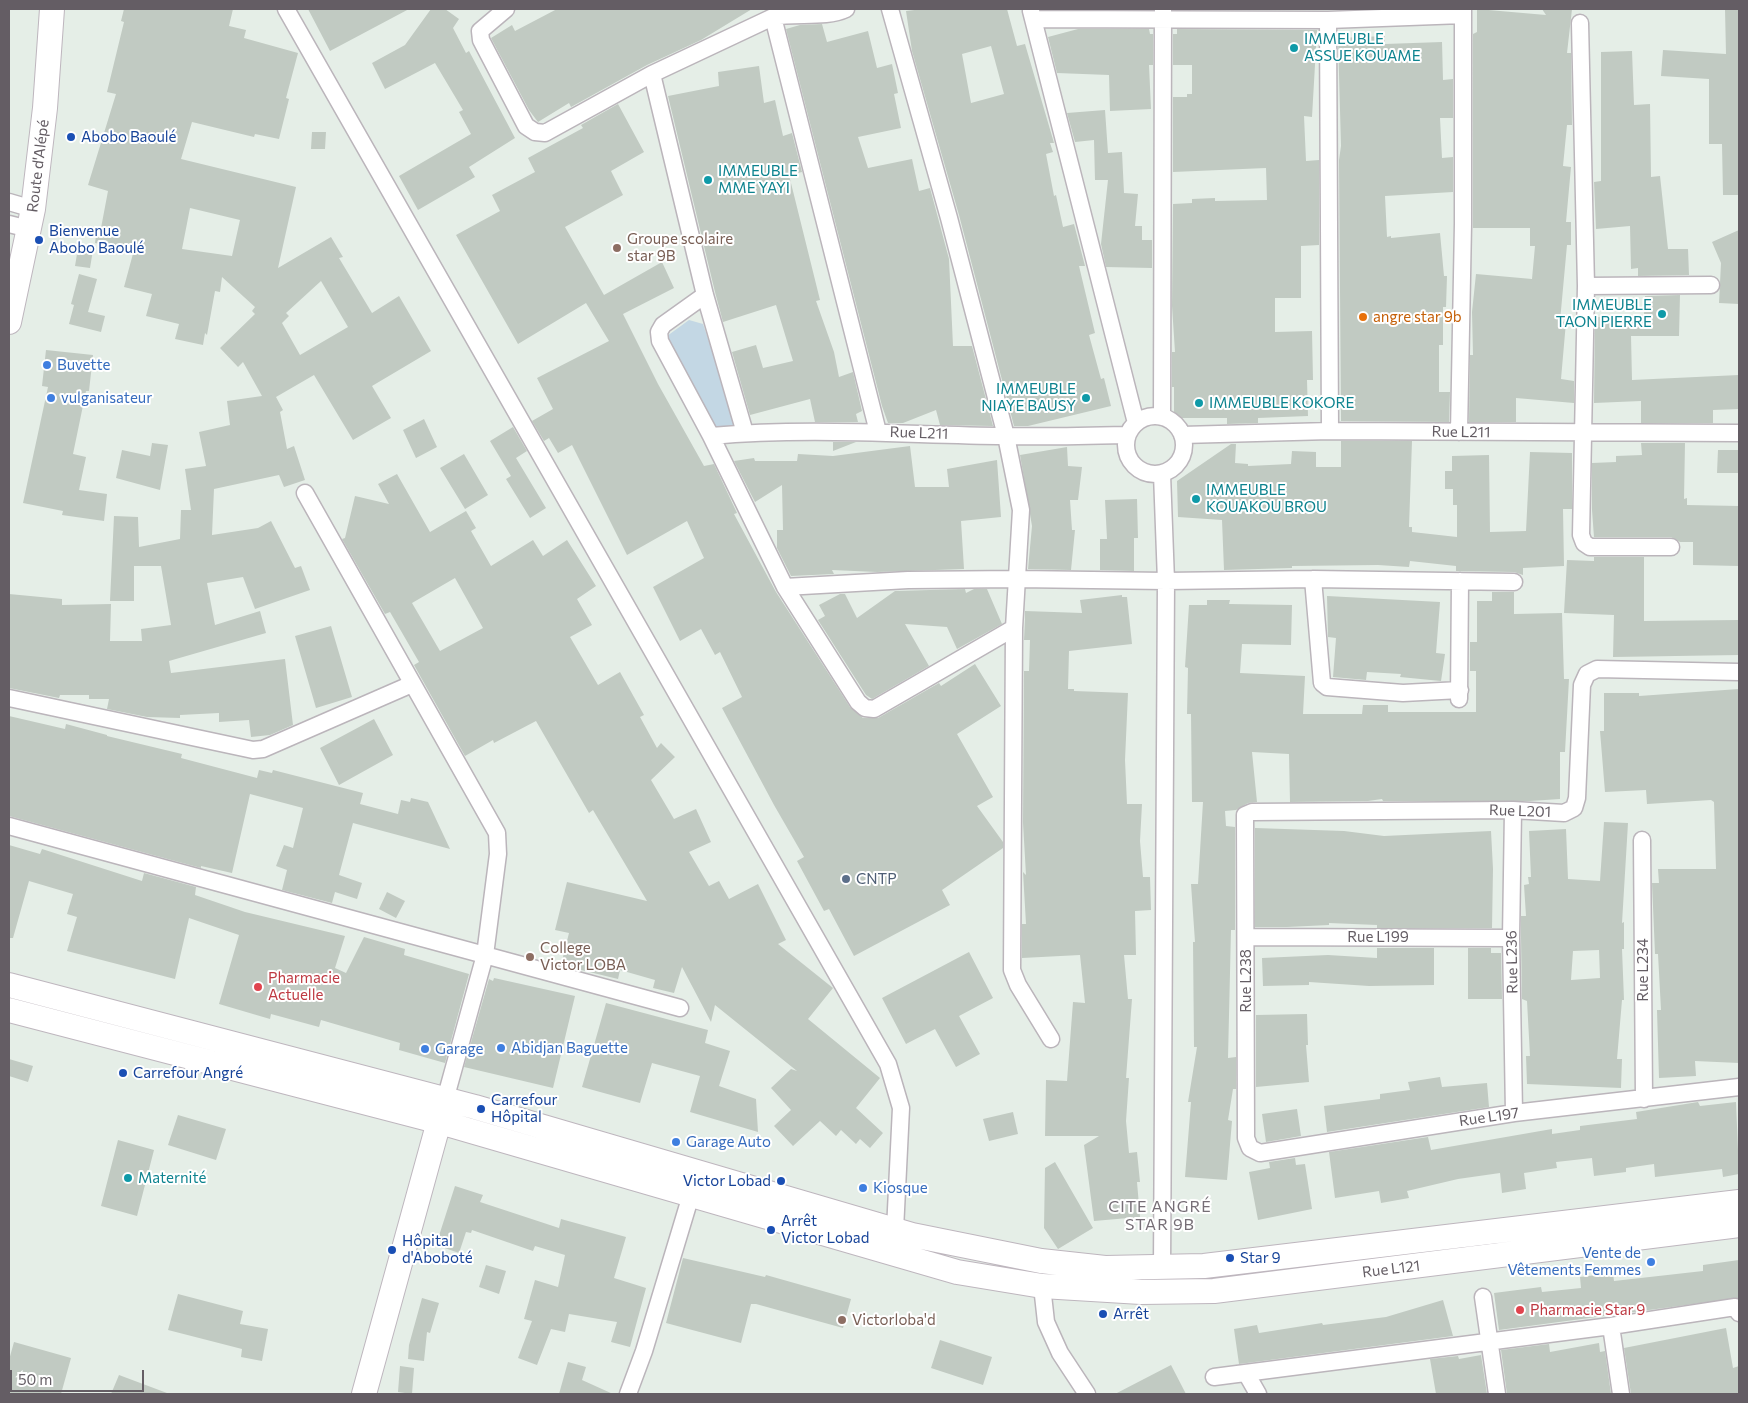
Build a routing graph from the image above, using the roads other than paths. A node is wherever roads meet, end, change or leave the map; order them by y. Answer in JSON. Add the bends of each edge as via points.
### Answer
{"nodes":[{"id":1,"x":52,"y":9,"type":"edge"},
{"id":2,"x":286,"y":9,"type":"edge"},
{"id":3,"x":506,"y":9,"type":"edge"},
{"id":4,"x":846,"y":9,"type":"edge"},
{"id":5,"x":890,"y":9,"type":"edge"},
{"id":6,"x":1463,"y":12,"type":"edge"},
{"id":7,"x":782,"y":13,"type":"edge"},
{"id":8,"x":1032,"y":14,"type":"edge"},
{"id":9,"x":1163,"y":15,"type":"edge"},
{"id":10,"x":1328,"y":20,"type":"junction"},
{"id":11,"x":1580,"y":23,"type":"dead end"},
{"id":12,"x":652,"y":74,"type":"junction"},
{"id":13,"x":9,"y":202,"type":"edge"},
{"id":14,"x":24,"y":221,"type":"edge"},
{"id":15,"x":1711,"y":285,"type":"dead end"},
{"id":16,"x":1586,"y":286,"type":"junction"},
{"id":17,"x":705,"y":295,"type":"junction"},
{"id":18,"x":9,"y":322,"type":"edge"},
{"id":19,"x":1162,"y":417,"type":"junction"},
{"id":20,"x":1132,"y":429,"type":"junction"},
{"id":21,"x":1330,"y":431,"type":"junction"},
{"id":22,"x":878,"y":432,"type":"junction"},
{"id":23,"x":1459,"y":432,"type":"junction"},
{"id":24,"x":745,"y":433,"type":"junction"},
{"id":25,"x":1739,"y":433,"type":"edge"},
{"id":26,"x":1583,"y":434,"type":"junction"},
{"id":27,"x":1182,"y":435,"type":"junction"},
{"id":28,"x":711,"y":436,"type":"junction"},
{"id":29,"x":1006,"y":436,"type":"junction"},
{"id":30,"x":1162,"y":474,"type":"junction"},
{"id":31,"x":305,"y":493,"type":"dead end"},
{"id":32,"x":1671,"y":547,"type":"dead end"},
{"id":33,"x":1018,"y":578,"type":"junction"},
{"id":34,"x":1313,"y":579,"type":"junction"},
{"id":35,"x":1460,"y":581,"type":"junction"},
{"id":36,"x":1166,"y":582,"type":"junction"},
{"id":37,"x":1514,"y":582,"type":"dead end"},
{"id":38,"x":785,"y":587,"type":"junction"},
{"id":39,"x":1014,"y":628,"type":"junction"},
{"id":40,"x":1739,"y":672,"type":"edge"},
{"id":41,"x":412,"y":684,"type":"junction"},
{"id":42,"x":9,"y":698,"type":"edge"},
{"id":43,"x":1513,"y":810,"type":"junction"},
{"id":44,"x":1244,"y":823,"type":"joint"},
{"id":45,"x":9,"y":826,"type":"edge"},
{"id":46,"x":1642,"y":840,"type":"dead end"},
{"id":47,"x":1246,"y":937,"type":"junction"},
{"id":48,"x":1511,"y":938,"type":"junction"},
{"id":49,"x":485,"y":955,"type":"junction"},
{"id":50,"x":9,"y":986,"type":"edge"},
{"id":51,"x":680,"y":1008,"type":"dead end"},
{"id":52,"x":9,"y":1010,"type":"edge"},
{"id":53,"x":1051,"y":1039,"type":"dead end"},
{"id":54,"x":1739,"y":1087,"type":"edge"},
{"id":55,"x":1644,"y":1099,"type":"junction"},
{"id":56,"x":442,"y":1111,"type":"junction"},
{"id":57,"x":1514,"y":1113,"type":"junction"},
{"id":58,"x":1246,"y":1138,"type":"joint"},
{"id":59,"x":691,"y":1195,"type":"junction"},
{"id":60,"x":1739,"y":1202,"type":"edge"},
{"id":61,"x":1739,"y":1226,"type":"edge"},
{"id":62,"x":895,"y":1230,"type":"junction"},
{"id":63,"x":1162,"y":1268,"type":"junction"},
{"id":64,"x":1042,"y":1286,"type":"junction"},
{"id":65,"x":1483,"y":1297,"type":"dead end"},
{"id":66,"x":1739,"y":1313,"type":"edge"},
{"id":67,"x":1611,"y":1326,"type":"junction"},
{"id":68,"x":1489,"y":1341,"type":"junction"},
{"id":69,"x":1246,"y":1372,"type":"junction"},
{"id":70,"x":1214,"y":1376,"type":"dead end"},
{"id":71,"x":364,"y":1394,"type":"edge"},
{"id":72,"x":628,"y":1394,"type":"edge"},
{"id":73,"x":1087,"y":1394,"type":"edge"},
{"id":74,"x":1258,"y":1394,"type":"edge"},
{"id":75,"x":1496,"y":1394,"type":"edge"},
{"id":76,"x":1621,"y":1394,"type":"edge"}],
"edges":[{"from":1,"to":14,"type":"main road","name":"Route d'Alépé","via":[[45,108]]},
{"from":2,"to":62,"type":"street","via":[[888,1064],[901,1108]]},
{"from":3,"to":12,"type":"street","via":[[480,31],[481,40],[526,126],[535,132],[545,133]]},
{"from":4,"to":7,"type":"street","via":[[813,14]]},
{"from":5,"to":29,"type":"street"},
{"from":6,"to":10,"type":"street"},
{"from":6,"to":23,"type":"street"},
{"from":7,"to":12,"type":"street"},
{"from":7,"to":22,"type":"street"},
{"from":8,"to":9,"type":"street"},
{"from":8,"to":20,"type":"street"},
{"from":9,"to":10,"type":"street"},
{"from":9,"to":19,"type":"street"},
{"from":10,"to":21,"type":"street"},
{"from":11,"to":16,"type":"street"},
{"from":12,"to":17,"type":"street"},
{"from":13,"to":14,"type":"street"},
{"from":14,"to":18,"type":"main road","name":"Route d'Alépé"},
{"from":15,"to":16,"type":"street"},
{"from":16,"to":26,"type":"street"},
{"from":17,"to":24,"type":"street"},
{"from":17,"to":28,"type":"street","via":[[663,325],[659,332],[660,341]]},
{"from":19,"to":20,"type":"street","via":[[1153,416]]},
{"from":19,"to":27,"type":"street","via":[[1178,427]]},
{"from":20,"to":29,"type":"street","name":"Rue L211"},
{"from":20,"to":30,"type":"street","via":[[1126,446],[1133,466],[1141,472]]},
{"from":21,"to":23,"type":"street","name":"Rue L211"},
{"from":21,"to":27,"type":"street","name":"Rue L211"},
{"from":22,"to":24,"type":"street","name":"Rue L211"},
{"from":22,"to":29,"type":"street","name":"Rue L211"},
{"from":23,"to":26,"type":"street","name":"Rue L211"},
{"from":24,"to":28,"type":"street","name":"Rue L211"},
{"from":25,"to":26,"type":"street","name":"Rue L211"},
{"from":26,"to":32,"type":"street","via":[[1581,535],[1584,543],[1590,547]]},
{"from":27,"to":30,"type":"street","via":[[1184,445],[1178,463]]},
{"from":28,"to":38,"type":"street"},
{"from":29,"to":33,"type":"street","via":[[1021,510]]},
{"from":30,"to":36,"type":"street"},
{"from":31,"to":41,"type":"street"},
{"from":33,"to":36,"type":"street"},
{"from":33,"to":38,"type":"street"},
{"from":33,"to":39,"type":"street"},
{"from":34,"to":35,"type":"street"},
{"from":34,"to":35,"type":"street","via":[[1322,683],[1327,687],[1460,696]]},
{"from":34,"to":36,"type":"street"},
{"from":35,"to":37,"type":"street"},
{"from":36,"to":63,"type":"street"},
{"from":38,"to":39,"type":"street","via":[[858,702],[865,708],[874,709]]},
{"from":39,"to":53,"type":"street","via":[[1012,970]]},
{"from":40,"to":43,"type":"street","name":"Rue L201","via":[[1597,669],[1587,674],[1582,684],[1574,808],[1564,813]]},
{"from":41,"to":42,"type":"street","via":[[263,749],[252,750]]},
{"from":41,"to":49,"type":"street","via":[[497,834],[498,854]]},
{"from":43,"to":44,"type":"street","name":"Rue L201","via":[[1252,812],[1245,815]]},
{"from":43,"to":48,"type":"street","name":"Rue L236"},
{"from":44,"to":47,"type":"street","name":"Rue L238"},
{"from":45,"to":49,"type":"street"},
{"from":46,"to":55,"type":"street","name":"Rue L234"},
{"from":47,"to":48,"type":"street","name":"Rue L199"},
{"from":47,"to":58,"type":"street","name":"Rue L238"},
{"from":48,"to":57,"type":"street","name":"Rue L236"},
{"from":49,"to":51,"type":"street"},
{"from":49,"to":56,"type":"street"},
{"from":50,"to":56,"type":"main road"},
{"from":52,"to":56,"type":"main road"},
{"from":54,"to":55,"type":"street","name":"Rue L197"},
{"from":55,"to":57,"type":"street","name":"Rue L197"},
{"from":56,"to":59,"type":"main road","name":"Rue L121"},
{"from":56,"to":62,"type":"main road"},
{"from":56,"to":71,"type":"main road"},
{"from":57,"to":58,"type":"street","name":"Rue L197","via":[[1260,1153],[1250,1148]]},
{"from":59,"to":64,"type":"main road","name":"Rue L121","via":[[957,1272]]},
{"from":59,"to":72,"type":"street"},
{"from":60,"to":63,"type":"main road","via":[[1243,1262]]},
{"from":61,"to":64,"type":"main road","name":"Rue L121","via":[[1214,1291],[1141,1292]]},
{"from":62,"to":63,"type":"main road","via":[[1042,1261],[1105,1268]]},
{"from":64,"to":73,"type":"street","via":[[1046,1322],[1060,1352]]},
{"from":65,"to":68,"type":"street"},
{"from":66,"to":67,"type":"street","via":[[1735,1307]]},
{"from":67,"to":68,"type":"street"},
{"from":67,"to":76,"type":"street"},
{"from":68,"to":69,"type":"street"},
{"from":68,"to":75,"type":"street"},
{"from":69,"to":70,"type":"street"},
{"from":69,"to":74,"type":"street"}]}
